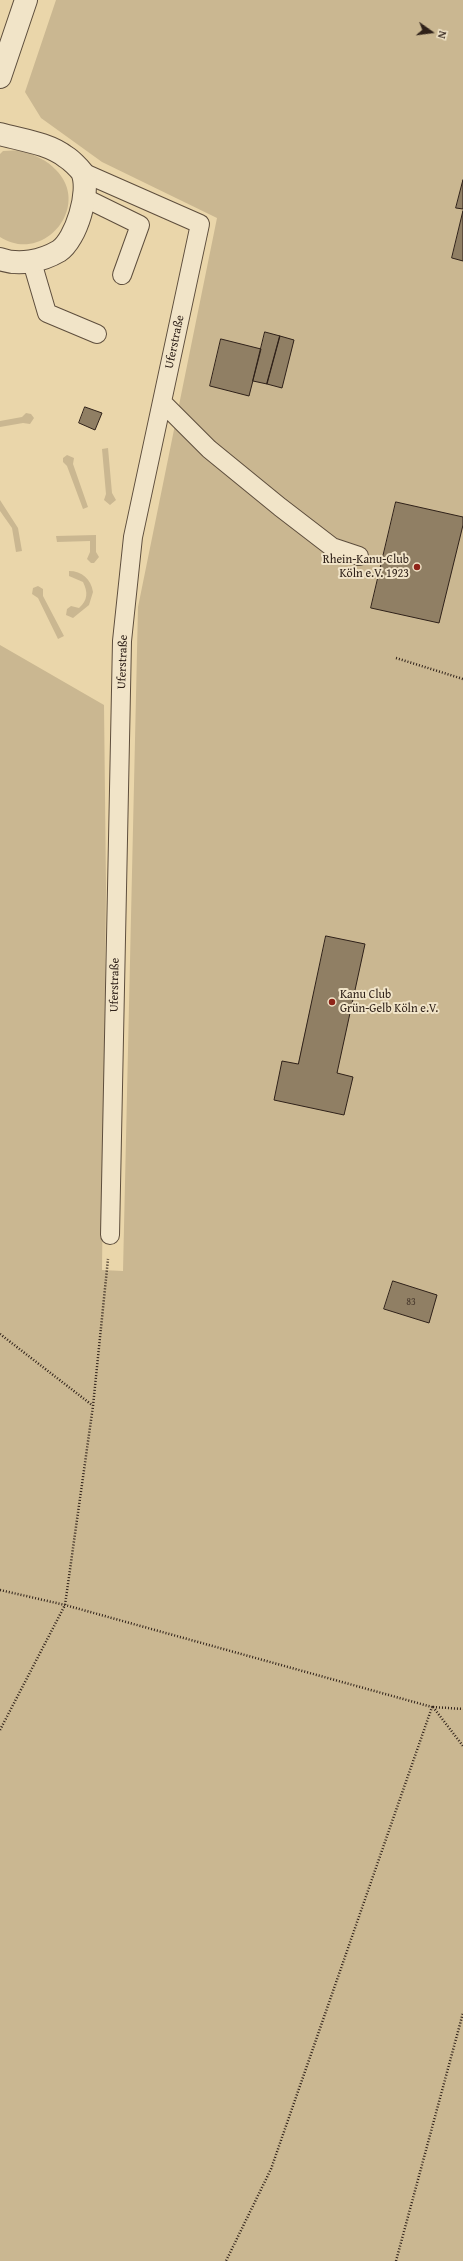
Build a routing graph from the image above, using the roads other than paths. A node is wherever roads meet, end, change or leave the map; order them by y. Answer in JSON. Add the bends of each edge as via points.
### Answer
{"nodes":[{"id":1,"x":26,"y":0,"type":"edge"},
{"id":2,"x":0,"y":77,"type":"edge"},
{"id":3,"x":0,"y":134,"type":"edge"},
{"id":4,"x":82,"y":172,"type":"junction"},
{"id":5,"x":84,"y":198,"type":"junction"},
{"id":6,"x":0,"y":259,"type":"edge"},
{"id":7,"x":32,"y":262,"type":"junction"},
{"id":8,"x":122,"y":275,"type":"dead end"},
{"id":9,"x":97,"y":334,"type":"dead end"},
{"id":10,"x":162,"y":402,"type":"junction"},
{"id":11,"x":358,"y":556,"type":"dead end"},
{"id":12,"x":110,"y":1235,"type":"road end"}],
"edges":[{"from":1,"to":2,"type":"street"},
{"from":3,"to":4,"type":"street","name":"Uferstraße","via":[[50,148],[67,157]]},
{"from":4,"to":5,"type":"street"},
{"from":4,"to":10,"type":"lane","name":"Uferstraße","via":[[200,224]]},
{"from":5,"to":7,"type":"street","via":[[79,223],[60,250]]},
{"from":5,"to":8,"type":"lane","via":[[140,226]]},
{"from":6,"to":7,"type":"street"},
{"from":7,"to":9,"type":"lane","via":[[47,313]]},
{"from":10,"to":11,"type":"lane","via":[[209,449],[280,507],[332,547]]},
{"from":10,"to":12,"type":"lane","name":"Uferstraße","via":[[133,537],[122,641]]}]}
